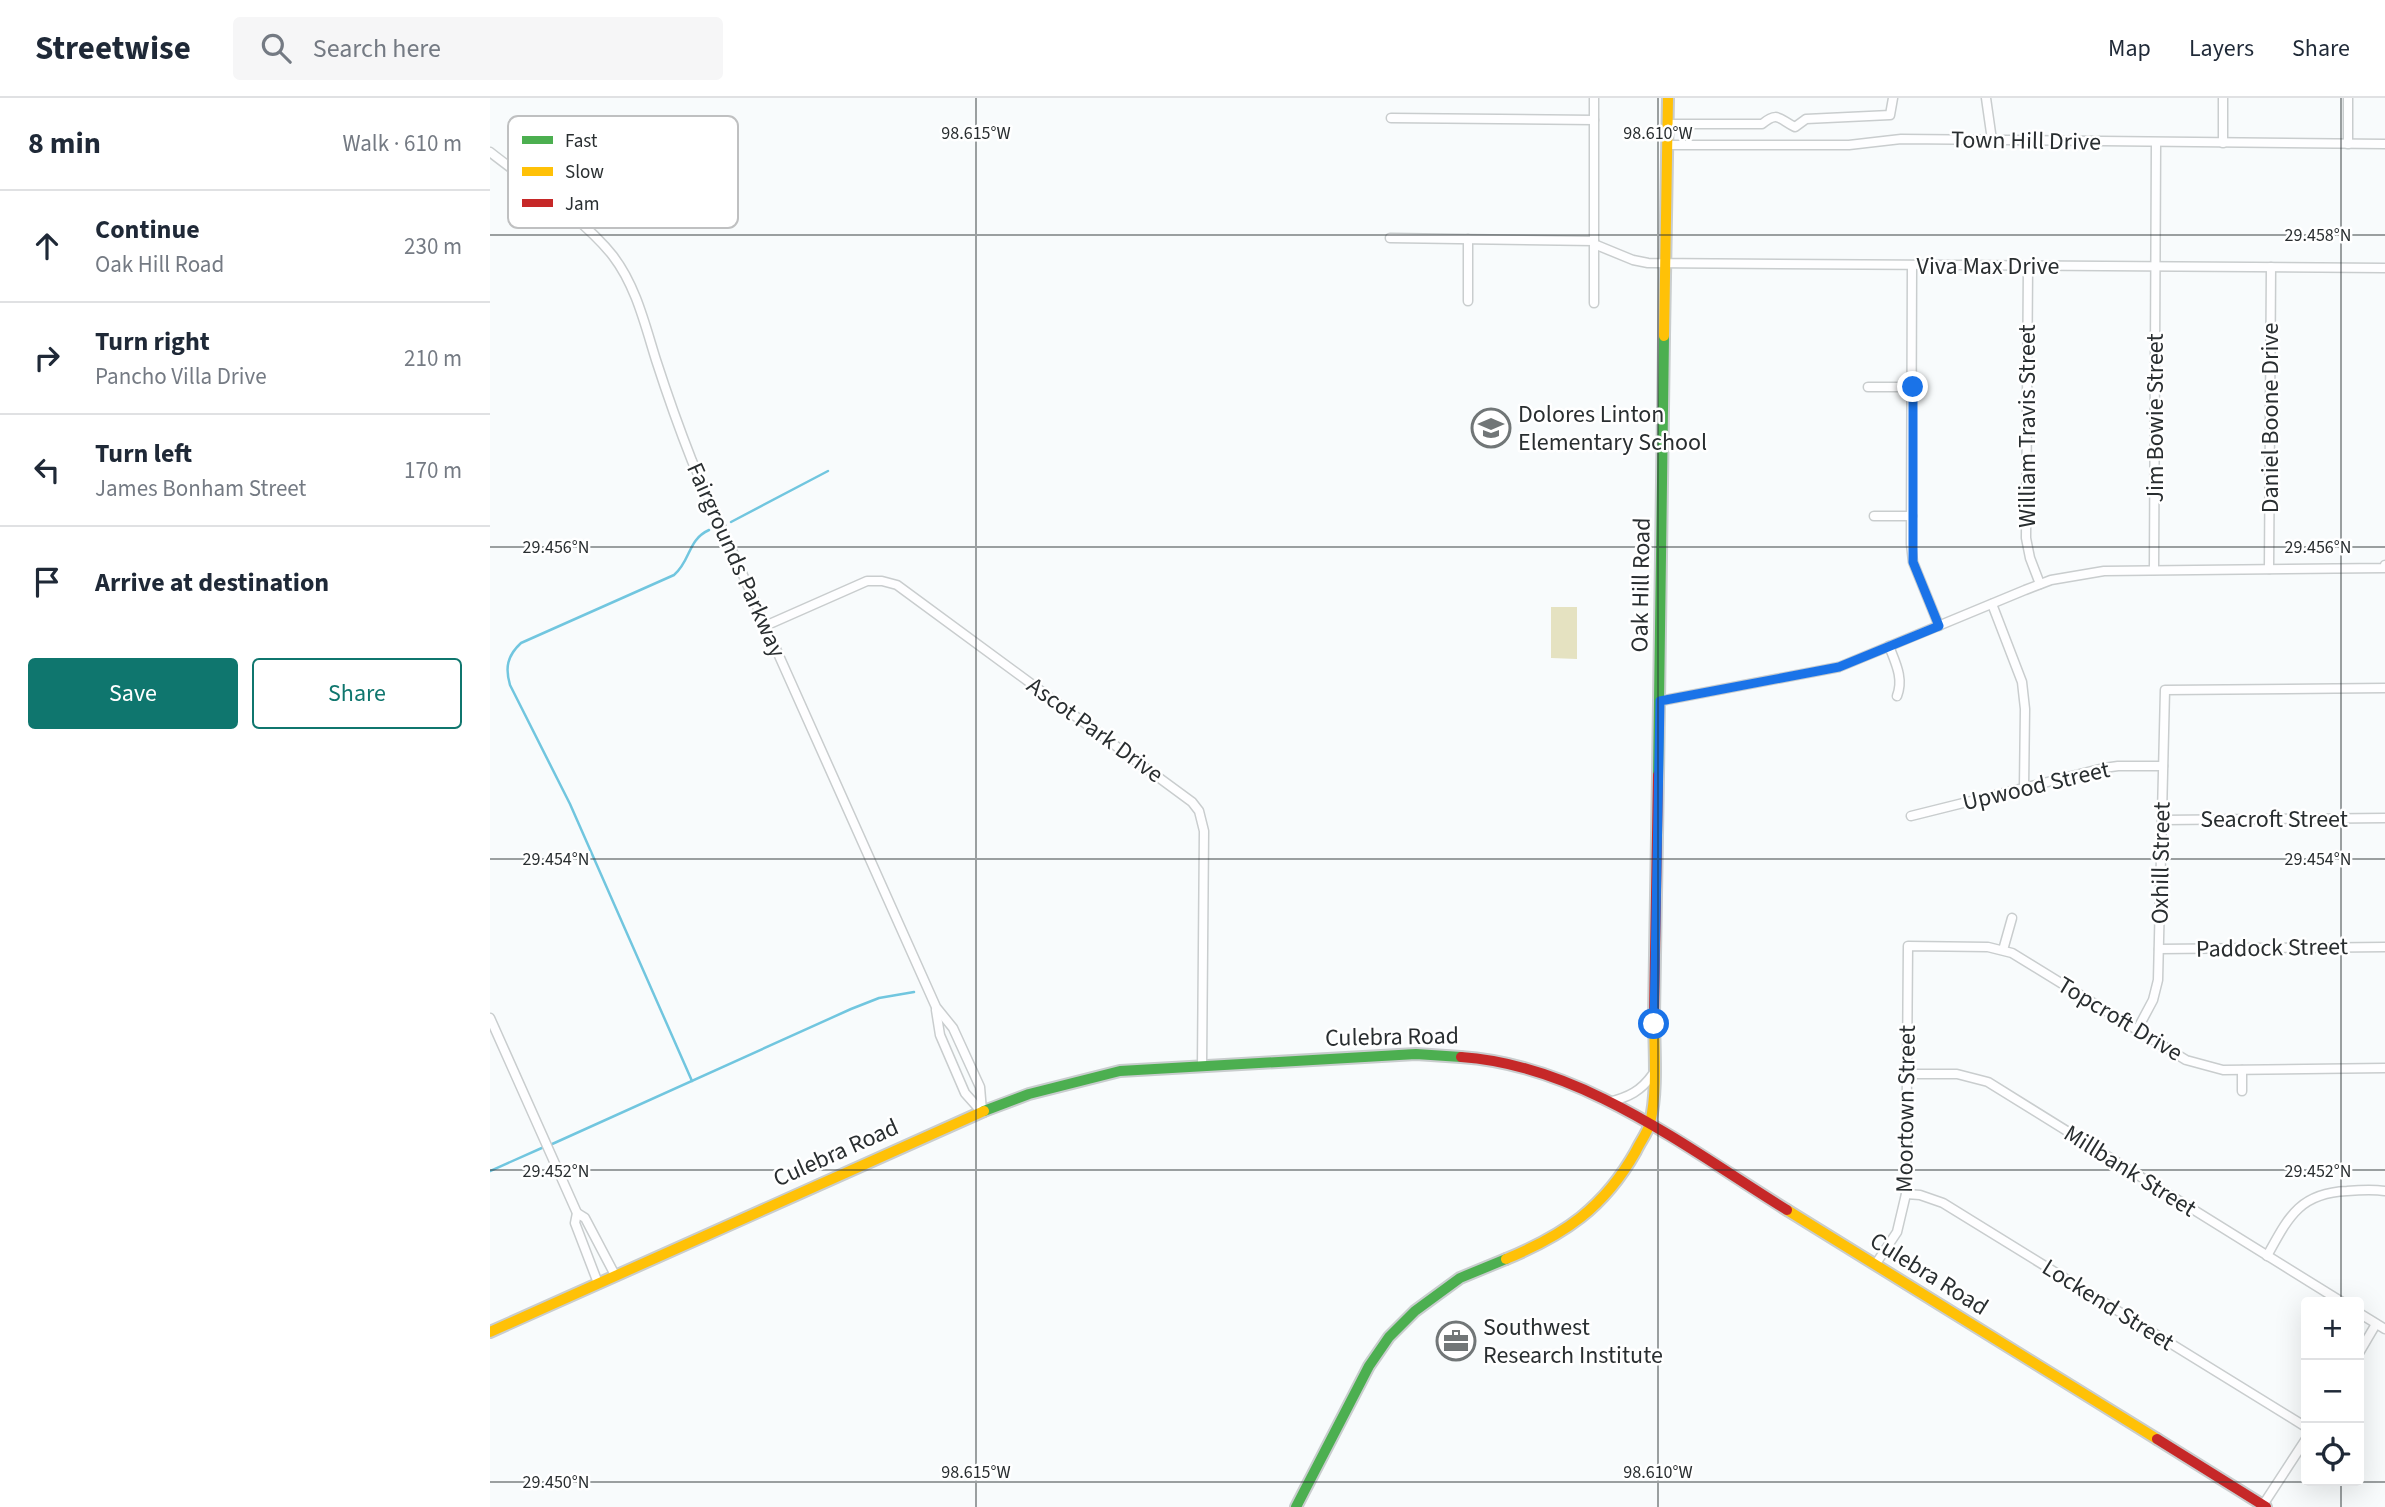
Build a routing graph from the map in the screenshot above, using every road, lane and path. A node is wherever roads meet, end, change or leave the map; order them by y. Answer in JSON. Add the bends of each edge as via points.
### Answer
{"nodes":[{"id":1,"x":1594,"y":98,"type":"edge"},
{"id":2,"x":1668,"y":98,"type":"edge"},
{"id":3,"x":1893,"y":98,"type":"edge"},
{"id":4,"x":1986,"y":98,"type":"edge"},
{"id":5,"x":2223,"y":98,"type":"edge"},
{"id":6,"x":2348,"y":98,"type":"edge"},
{"id":7,"x":1391,"y":118,"type":"dead end"},
{"id":8,"x":1594,"y":120,"type":"junction"},
{"id":9,"x":1668,"y":124,"type":"junction"},
{"id":10,"x":1992,"y":140,"type":"junction"},
{"id":11,"x":2156,"y":143,"type":"junction"},
{"id":12,"x":2223,"y":143,"type":"junction"},
{"id":13,"x":2348,"y":144,"type":"junction"},
{"id":14,"x":2385,"y":144,"type":"edge"},
{"id":15,"x":1668,"y":145,"type":"junction"},
{"id":16,"x":490,"y":152,"type":"edge"},
{"id":17,"x":508,"y":166,"type":"edge"},
{"id":18,"x":586,"y":228,"type":"edge"},
{"id":19,"x":1390,"y":238,"type":"dead end"},
{"id":20,"x":1468,"y":239,"type":"junction"},
{"id":21,"x":1594,"y":242,"type":"junction"},
{"id":22,"x":1667,"y":263,"type":"junction"},
{"id":23,"x":1912,"y":266,"type":"junction"},
{"id":24,"x":2028,"y":266,"type":"junction"},
{"id":25,"x":2155,"y":267,"type":"junction"},
{"id":26,"x":2271,"y":267,"type":"junction"},
{"id":27,"x":2385,"y":268,"type":"edge"},
{"id":28,"x":1468,"y":301,"type":"dead end"},
{"id":29,"x":1594,"y":303,"type":"dead end"},
{"id":30,"x":1868,"y":387,"type":"dead end"},
{"id":31,"x":1913,"y":387,"type":"junction"},
{"id":32,"x":1874,"y":516,"type":"dead end"},
{"id":33,"x":1912,"y":516,"type":"junction"},
{"id":34,"x":2385,"y":567,"type":"edge"},
{"id":35,"x":2269,"y":569,"type":"junction"},
{"id":36,"x":2154,"y":570,"type":"junction"},
{"id":37,"x":2040,"y":584,"type":"junction"},
{"id":38,"x":1992,"y":604,"type":"junction"},
{"id":39,"x":765,"y":626,"type":"junction"},
{"id":40,"x":1939,"y":626,"type":"junction"},
{"id":41,"x":1889,"y":646,"type":"junction"},
{"id":42,"x":2385,"y":688,"type":"edge"},
{"id":43,"x":1897,"y":696,"type":"dead end"},
{"id":44,"x":1660,"y":701,"type":"junction"},
{"id":45,"x":2163,"y":766,"type":"junction"},
{"id":46,"x":2024,"y":788,"type":"junction"},
{"id":47,"x":1911,"y":816,"type":"dead end"},
{"id":48,"x":2385,"y":818,"type":"edge"},
{"id":49,"x":2162,"y":820,"type":"junction"},
{"id":50,"x":2012,"y":918,"type":"dead end"},
{"id":51,"x":1908,"y":946,"type":"joint"},
{"id":52,"x":2385,"y":947,"type":"edge"},
{"id":53,"x":2159,"y":949,"type":"junction"},
{"id":54,"x":2003,"y":950,"type":"junction"},
{"id":55,"x":936,"y":1007,"type":"junction"},
{"id":56,"x":490,"y":1018,"type":"edge"},
{"id":57,"x":2137,"y":1030,"type":"junction"},
{"id":58,"x":1202,"y":1066,"type":"junction"},
{"id":59,"x":2385,"y":1068,"type":"edge"},
{"id":60,"x":2242,"y":1070,"type":"junction"},
{"id":61,"x":1653,"y":1074,"type":"junction"},
{"id":62,"x":1907,"y":1074,"type":"junction"},
{"id":63,"x":2242,"y":1091,"type":"dead end"},
{"id":64,"x":1609,"y":1102,"type":"junction"},
{"id":65,"x":982,"y":1111,"type":"junction"},
{"id":66,"x":1650,"y":1125,"type":"junction"},
{"id":67,"x":2385,"y":1191,"type":"edge"},
{"id":68,"x":1906,"y":1194,"type":"junction"},
{"id":69,"x":577,"y":1213,"type":"junction"},
{"id":70,"x":2267,"y":1256,"type":"junction"},
{"id":71,"x":1875,"y":1265,"type":"junction"},
{"id":72,"x":615,"y":1275,"type":"junction"},
{"id":73,"x":598,"y":1283,"type":"junction"},
{"id":74,"x":2334,"y":1297,"type":"edge"},
{"id":75,"x":2364,"y":1316,"type":"edge"},
{"id":76,"x":2376,"y":1324,"type":"junction"},
{"id":77,"x":2385,"y":1329,"type":"edge"},
{"id":78,"x":490,"y":1332,"type":"edge"},
{"id":79,"x":2364,"y":1344,"type":"edge"},
{"id":80,"x":2301,"y":1424,"type":"edge"},
{"id":81,"x":2301,"y":1447,"type":"edge"},
{"id":82,"x":2265,"y":1506,"type":"edge"},
{"id":83,"x":1296,"y":1507,"type":"edge"}],
"edges":[{"from":1,"to":8,"type":"street"},
{"from":2,"to":9,"type":"main road","name":"Oak Hill Road"},
{"from":3,"to":9,"type":"street","via":[[1890,114],[1806,119],[1795,127],[1777,117],[1762,124]]},
{"from":4,"to":10,"type":"street"},
{"from":5,"to":12,"type":"street"},
{"from":6,"to":13,"type":"street"},
{"from":7,"to":8,"type":"street"},
{"from":8,"to":21,"type":"street"},
{"from":9,"to":15,"type":"main road","name":"Oak Hill Road"},
{"from":10,"to":11,"type":"street","name":"Town Hill Drive"},
{"from":10,"to":15,"type":"street","name":"Town Hill Drive"},
{"from":11,"to":12,"type":"street","name":"Town Hill Drive"},
{"from":11,"to":25,"type":"street","name":"Jim Bowie Street"},
{"from":12,"to":13,"type":"street","name":"Town Hill Drive"},
{"from":13,"to":14,"type":"street","name":"Town Hill Drive"},
{"from":15,"to":22,"type":"main road","name":"Oak Hill Road"},
{"from":16,"to":17,"type":"street","name":"Fairgrounds Parkway"},
{"from":18,"to":39,"type":"street","name":"Fairgrounds Parkway","via":[[624,273],[692,461]]},
{"from":19,"to":20,"type":"street","name":"Viva Max Drive"},
{"from":20,"to":21,"type":"street","name":"Viva Max Drive"},
{"from":20,"to":28,"type":"street"},
{"from":21,"to":22,"type":"street","name":"Viva Max Drive","via":[[1633,261]]},
{"from":21,"to":29,"type":"street"},
{"from":22,"to":23,"type":"street","name":"Viva Max Drive"},
{"from":22,"to":44,"type":"main road","name":"Oak Hill Road"},
{"from":23,"to":24,"type":"street","name":"Viva Max Drive"},
{"from":23,"to":31,"type":"street"},
{"from":24,"to":25,"type":"street","name":"Viva Max Drive"},
{"from":24,"to":37,"type":"street","name":"William Travis Street","via":[[2026,538]]},
{"from":25,"to":26,"type":"street","name":"Viva Max Drive"},
{"from":25,"to":36,"type":"street","name":"Jim Bowie Street"},
{"from":26,"to":27,"type":"street","name":"Viva Max Drive"},
{"from":26,"to":35,"type":"street","name":"Daniel Boone Drive"},
{"from":30,"to":31,"type":"street"},
{"from":31,"to":33,"type":"street"},
{"from":32,"to":33,"type":"street"},
{"from":33,"to":40,"type":"street","via":[[1913,562]]},
{"from":34,"to":35,"type":"street"},
{"from":35,"to":36,"type":"street"},
{"from":36,"to":37,"type":"street","via":[[2104,570]]},
{"from":37,"to":38,"type":"street"},
{"from":38,"to":40,"type":"street"},
{"from":38,"to":46,"type":"street","via":[[2022,682]]},
{"from":39,"to":55,"type":"street","name":"Fairgrounds Parkway"},
{"from":39,"to":58,"type":"street","name":"Ascot Park Drive","via":[[867,581],[897,585],[1192,802],[1204,831]]},
{"from":40,"to":41,"type":"street"},
{"from":41,"to":43,"type":"street","via":[[1899,674]]},
{"from":41,"to":44,"type":"street","via":[[1830,669]]},
{"from":42,"to":45,"type":"street","name":"Oxhill Street","via":[[2165,690]]},
{"from":44,"to":61,"type":"main road","name":"Oak Hill Road"},
{"from":45,"to":46,"type":"street","name":"Upwood Street","via":[[2111,767]]},
{"from":45,"to":49,"type":"street","name":"Oxhill Street"},
{"from":46,"to":47,"type":"street","name":"Upwood Street"},
{"from":48,"to":49,"type":"street","name":"Seacroft Street"},
{"from":49,"to":53,"type":"street","name":"Oxhill Street"},
{"from":50,"to":54,"type":"street"},
{"from":51,"to":54,"type":"street","name":"Topcroft Drive"},
{"from":51,"to":62,"type":"street","name":"Moortown Street"},
{"from":52,"to":53,"type":"street","name":"Paddock Street"},
{"from":53,"to":57,"type":"street","name":"Oxhill Street","via":[[2153,1000]]},
{"from":54,"to":57,"type":"street","name":"Topcroft Drive"},
{"from":55,"to":65,"type":"street","name":"Fairgrounds Parkway","via":[[953,1028],[980,1087]]},
{"from":55,"to":65,"type":"street","name":"Fairgrounds Parkway","via":[[940,1035],[965,1093]]},
{"from":56,"to":69,"type":"street"},
{"from":57,"to":60,"type":"street","name":"Topcroft Drive","via":[[2186,1060]]},
{"from":58,"to":64,"type":"main road","name":"Culebra Road","via":[[1388,1054],[1443,1055],[1536,1070]]},
{"from":58,"to":65,"type":"main road","name":"Culebra Road","via":[[1120,1071]]},
{"from":59,"to":60,"type":"street","name":"Topcroft Drive"},
{"from":60,"to":63,"type":"street"},
{"from":61,"to":64,"type":"street","via":[[1636,1093]]},
{"from":61,"to":66,"type":"main road","name":"Oak Hill Road"},
{"from":62,"to":68,"type":"street","name":"Moortown Street"},
{"from":62,"to":70,"type":"street","name":"Millbank Street","via":[[1957,1074],[1987,1083]]},
{"from":64,"to":66,"type":"main road","name":"Culebra Road"},
{"from":65,"to":72,"type":"main road","name":"Culebra Road"},
{"from":66,"to":71,"type":"main road","name":"Culebra Road"},
{"from":66,"to":83,"type":"main road","via":[[1624,1170],[1588,1213],[1537,1246],[1460,1278],[1389,1337],[1369,1366]]},
{"from":67,"to":70,"type":"street","via":[[2333,1191],[2310,1199],[2286,1220]]},
{"from":68,"to":71,"type":"street","name":"Moortown Street","via":[[1896,1232]]},
{"from":68,"to":80,"type":"street","name":"Lockend Street","via":[[1943,1203]]},
{"from":69,"to":72,"type":"street","via":[[585,1217]]},
{"from":69,"to":73,"type":"street","via":[[575,1223]]},
{"from":70,"to":74,"type":"street","name":"Millbank Street"},
{"from":71,"to":82,"type":"main road","name":"Culebra Road"},
{"from":72,"to":73,"type":"main road","name":"Culebra Road"},
{"from":73,"to":78,"type":"main road","name":"Culebra Road"},
{"from":75,"to":76,"type":"street"},
{"from":76,"to":77,"type":"street"},
{"from":76,"to":79,"type":"street"},
{"from":81,"to":82,"type":"street"}]}
